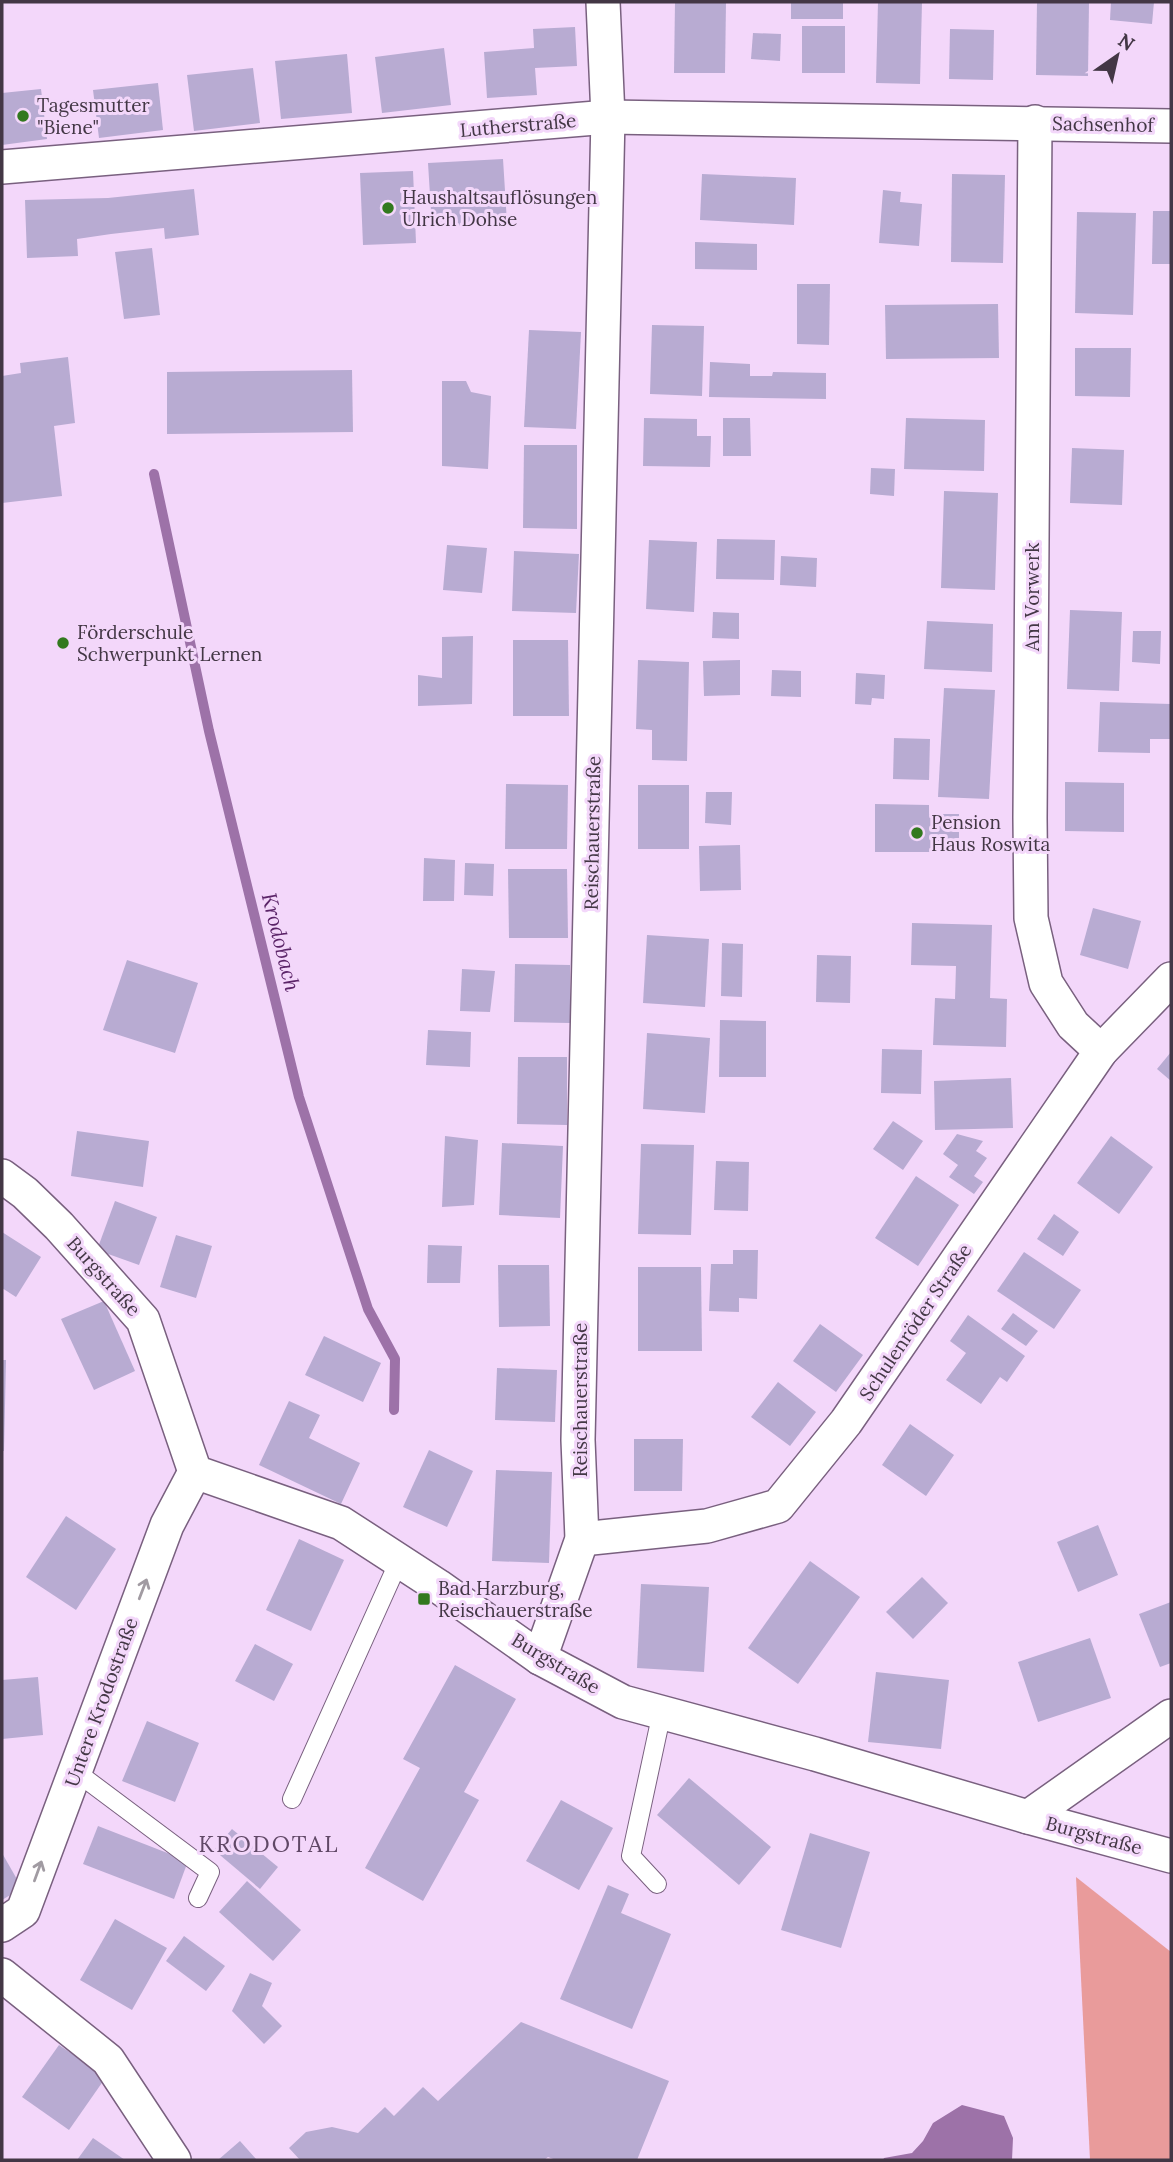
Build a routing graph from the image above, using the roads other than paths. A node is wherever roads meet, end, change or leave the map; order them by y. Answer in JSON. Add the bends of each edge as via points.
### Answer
{"nodes":[{"id":1,"x":603,"y":2,"type":"edge"},
{"id":2,"x":608,"y":117,"type":"junction"},
{"id":3,"x":1035,"y":122,"type":"junction"},
{"id":4,"x":1171,"y":126,"type":"edge"},
{"id":5,"x":2,"y":167,"type":"edge"},
{"id":6,"x":1171,"y":979,"type":"edge"},
{"id":7,"x":1101,"y":1051,"type":"junction"},
{"id":8,"x":2,"y":1177,"type":"edge"},
{"id":9,"x":195,"y":1472,"type":"junction"},
{"id":10,"x":582,"y":1539,"type":"junction"},
{"id":11,"x":399,"y":1561,"type":"junction"},
{"id":12,"x":540,"y":1658,"type":"junction"},
{"id":13,"x":662,"y":1712,"type":"junction"},
{"id":14,"x":1171,"y":1716,"type":"edge"},
{"id":15,"x":75,"y":1771,"type":"junction"},
{"id":16,"x":292,"y":1799,"type":"dead end"},
{"id":17,"x":1028,"y":1817,"type":"junction"},
{"id":18,"x":1171,"y":1856,"type":"edge"},
{"id":19,"x":657,"y":1884,"type":"dead end"},
{"id":20,"x":198,"y":1898,"type":"dead end"},
{"id":21,"x":2,"y":1924,"type":"edge"},
{"id":22,"x":2,"y":1975,"type":"edge"},
{"id":23,"x":174,"y":2160,"type":"edge"}],
"edges":[{"from":1,"to":2,"type":"street","name":"Reischauerstraße"},
{"from":2,"to":3,"type":"street","name":"Lutherstraße"},
{"from":2,"to":5,"type":"street","name":"Lutherstraße"},
{"from":2,"to":10,"type":"street","name":"Reischauerstraße","via":[[578,1440]]},
{"from":3,"to":4,"type":"street","name":"Sachsenhof"},
{"from":3,"to":7,"type":"street","name":"Am Vorwerk","via":[[1031,918],[1046,983],[1073,1025]]},
{"from":6,"to":7,"type":"street","name":"Schulenröder Straße"},
{"from":7,"to":10,"type":"street","name":"Schulenröder Straße","via":[[846,1422],[778,1507],[707,1525]]},
{"from":8,"to":9,"type":"street","name":"Burgstraße","via":[[59,1226],[143,1320]]},
{"from":9,"to":11,"type":"street","name":"Burgstraße","via":[[341,1523]]},
{"from":15,"to":9,"type":"street","name":"Untere Krodostraße","one_way":true,"via":[[167,1525]]},
{"from":10,"to":12,"type":"street","name":"Reischauerstraße"},
{"from":11,"to":12,"type":"street","name":"Burgstraße"},
{"from":11,"to":16,"type":"lane"},
{"from":12,"to":13,"type":"street","name":"Burgstraße","via":[[623,1702]]},
{"from":13,"to":17,"type":"street","name":"Burgstraße"},
{"from":13,"to":19,"type":"lane","via":[[631,1856]]},
{"from":14,"to":17,"type":"street"},
{"from":15,"to":20,"type":"lane","via":[[210,1872]]},
{"from":21,"to":15,"type":"street","name":"Untere Krodostraße","one_way":true,"via":[[23,1912]]},
{"from":17,"to":18,"type":"street","name":"Burgstraße"},
{"from":22,"to":23,"type":"street","via":[[108,2060]]}]}
